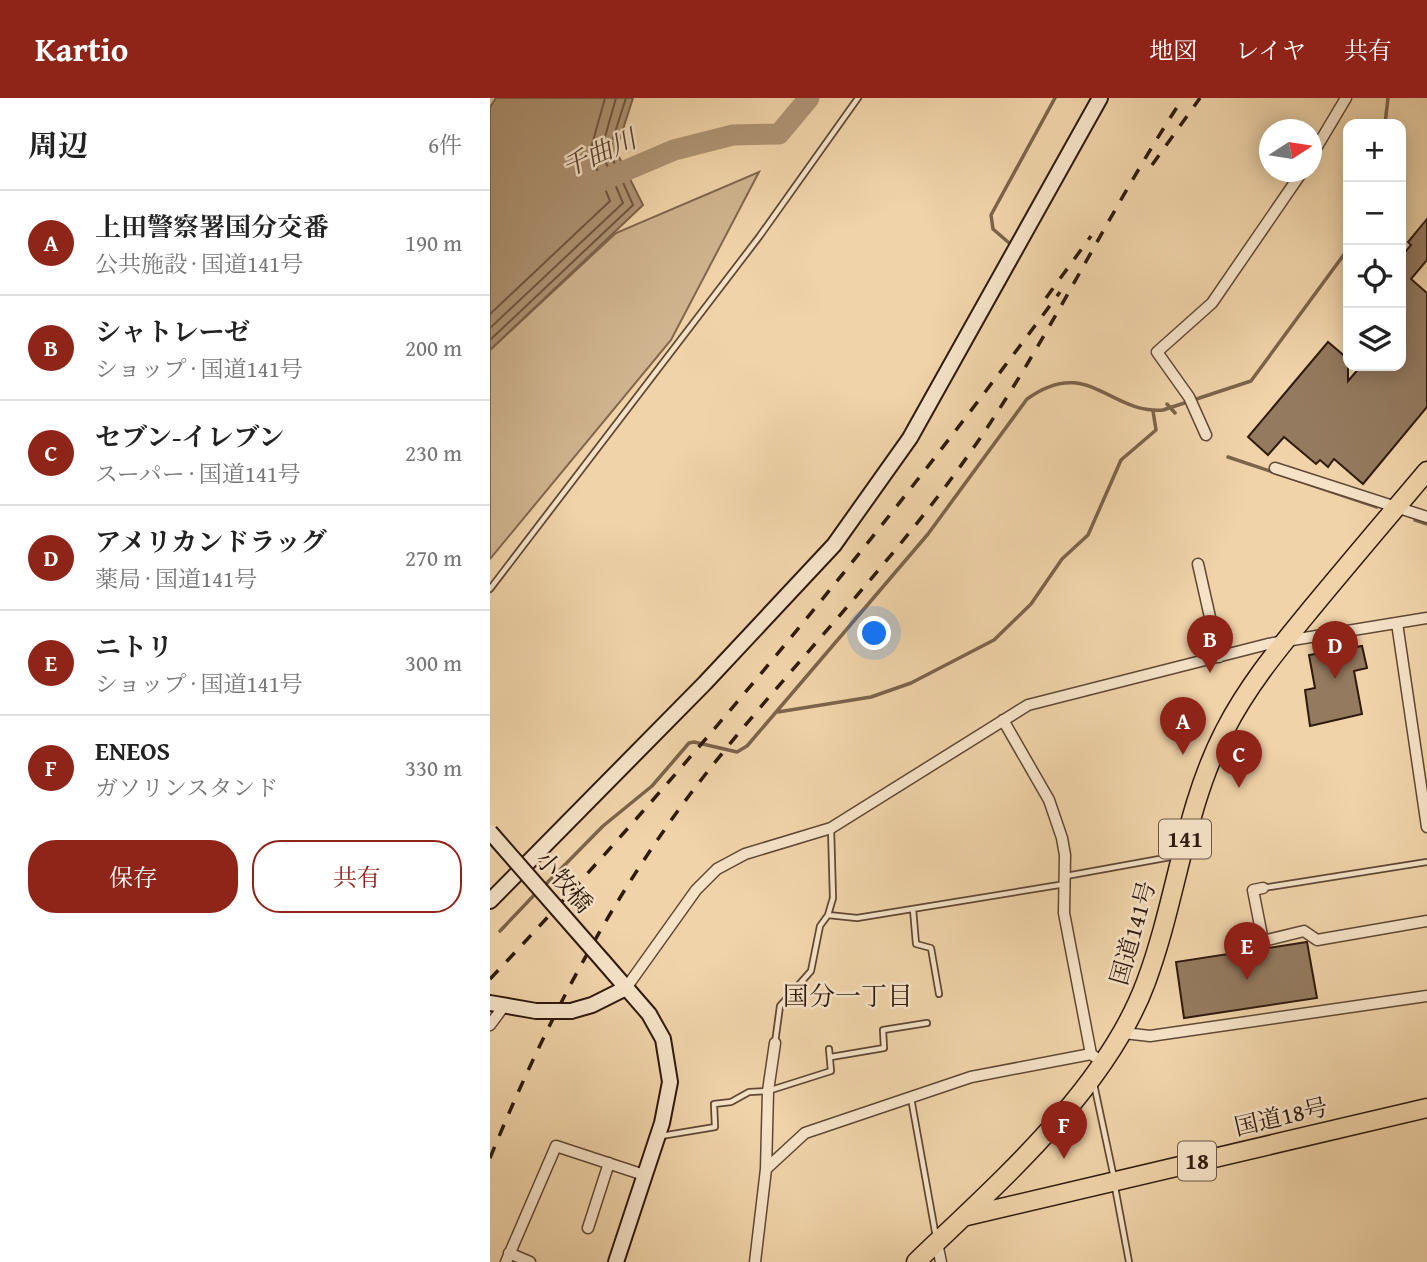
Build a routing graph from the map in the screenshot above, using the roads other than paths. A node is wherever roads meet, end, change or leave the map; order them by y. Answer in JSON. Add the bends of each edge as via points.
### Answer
{"nodes":[{"id":1,"x":858,"y":98,"type":"edge"},
{"id":2,"x":1100,"y":98,"type":"edge"},
{"id":3,"x":1346,"y":98,"type":"edge"},
{"id":4,"x":1322,"y":137,"type":"edge"},
{"id":5,"x":1295,"y":182,"type":"edge"},
{"id":6,"x":1206,"y":435,"type":"dead end"},
{"id":7,"x":1275,"y":468,"type":"dead end"},
{"id":8,"x":1427,"y":471,"type":"edge"},
{"id":9,"x":1397,"y":507,"type":"junction"},
{"id":10,"x":1427,"y":517,"type":"edge"},
{"id":11,"x":1198,"y":564,"type":"dead end"},
{"id":12,"x":490,"y":589,"type":"edge"},
{"id":13,"x":1427,"y":618,"type":"edge"},
{"id":14,"x":1397,"y":624,"type":"junction"},
{"id":15,"x":1284,"y":641,"type":"junction"},
{"id":16,"x":1219,"y":657,"type":"junction"},
{"id":17,"x":1003,"y":720,"type":"junction"},
{"id":18,"x":1425,"y":806,"type":"edge"},
{"id":19,"x":1427,"y":827,"type":"edge"},
{"id":20,"x":831,"y":828,"type":"junction"},
{"id":21,"x":490,"y":832,"type":"edge"},
{"id":22,"x":1180,"y":855,"type":"junction"},
{"id":23,"x":1427,"y":862,"type":"edge"},
{"id":24,"x":1066,"y":880,"type":"junction"},
{"id":25,"x":1263,"y":888,"type":"joint"},
{"id":26,"x":490,"y":901,"type":"edge"},
{"id":27,"x":913,"y":909,"type":"junction"},
{"id":28,"x":828,"y":915,"type":"junction"},
{"id":29,"x":1427,"y":921,"type":"edge"},
{"id":30,"x":626,"y":988,"type":"junction"},
{"id":31,"x":939,"y":994,"type":"dead end"},
{"id":32,"x":1427,"y":996,"type":"edge"},
{"id":33,"x":497,"y":1004,"type":"edge"},
{"id":34,"x":928,"y":1023,"type":"dead end"},
{"id":35,"x":490,"y":1026,"type":"edge"},
{"id":36,"x":1124,"y":1032,"type":"junction"},
{"id":37,"x":775,"y":1043,"type":"joint"},
{"id":38,"x":829,"y":1049,"type":"dead end"},
{"id":39,"x":831,"y":1057,"type":"junction"},
{"id":40,"x":1098,"y":1058,"type":"junction"},
{"id":41,"x":1093,"y":1080,"type":"junction"},
{"id":42,"x":768,"y":1091,"type":"junction"},
{"id":43,"x":911,"y":1097,"type":"junction"},
{"id":44,"x":1427,"y":1108,"type":"edge"},
{"id":45,"x":657,"y":1137,"type":"junction"},
{"id":46,"x":609,"y":1163,"type":"junction"},
{"id":47,"x":766,"y":1169,"type":"junction"},
{"id":48,"x":644,"y":1175,"type":"junction"},
{"id":49,"x":1114,"y":1181,"type":"junction"},
{"id":50,"x":967,"y":1216,"type":"junction"},
{"id":51,"x":588,"y":1228,"type":"dead end"},
{"id":52,"x":937,"y":1243,"type":"junction"},
{"id":53,"x":508,"y":1257,"type":"edge"},
{"id":54,"x":530,"y":1262,"type":"edge"},
{"id":55,"x":616,"y":1262,"type":"edge"},
{"id":56,"x":755,"y":1262,"type":"edge"},
{"id":57,"x":916,"y":1262,"type":"edge"},
{"id":58,"x":941,"y":1262,"type":"edge"},
{"id":59,"x":1129,"y":1262,"type":"edge"}],
"edges":[{"from":1,"to":12,"type":"lane","via":[[759,237]]},
{"from":2,"to":26,"type":"street","via":[[910,438],[834,545]]},
{"from":3,"to":4,"type":"street"},
{"from":5,"to":6,"type":"street","via":[[1212,303],[1157,352],[1191,401]]},
{"from":7,"to":9,"type":"street"},
{"from":8,"to":9,"type":"highway","name":"国道141号","number":"141"},
{"from":9,"to":10,"type":"street"},
{"from":9,"to":15,"type":"highway","name":"国道141号","number":"141"},
{"from":11,"to":16,"type":"street"},
{"from":13,"to":14,"type":"street"},
{"from":14,"to":15,"type":"street"},
{"from":14,"to":18,"type":"street"},
{"from":15,"to":16,"type":"street"},
{"from":15,"to":22,"type":"highway","name":"国道141号","number":"141","via":[[1250,685],[1223,732]]},
{"from":16,"to":17,"type":"street","via":[[1043,700]]},
{"from":17,"to":20,"type":"street"},
{"from":17,"to":24,"type":"street","via":[[1049,800],[1062,838]]},
{"from":18,"to":19,"type":"street"},
{"from":20,"to":28,"type":"lane","via":[[833,898]]},
{"from":20,"to":30,"type":"street","via":[[745,854],[717,869],[696,890]]},
{"from":21,"to":30,"type":"street","name":"小牧橋","bridge":true},
{"from":22,"to":24,"type":"lane"},
{"from":22,"to":36,"type":"highway","name":"国道141号","number":"141","via":[[1152,965]]},
{"from":23,"to":25,"type":"lane"},
{"from":24,"to":27,"type":"lane"},
{"from":24,"to":40,"type":"street","via":[[1064,913]]},
{"from":25,"to":29,"type":"street","via":[[1253,890],[1263,941],[1304,931],[1317,940]]},
{"from":27,"to":28,"type":"lane","via":[[857,918]]},
{"from":27,"to":31,"type":"lane","via":[[916,944],[931,948]]},
{"from":28,"to":37,"type":"lane","via":[[820,926],[811,971],[780,1006]]},
{"from":30,"to":33,"type":"street","bridge":true,"via":[[571,1011]]},
{"from":30,"to":45,"type":"street","name":"小牧橋","via":[[649,1014],[663,1039],[668,1062],[670,1082]]},
{"from":32,"to":36,"type":"street","via":[[1150,1036]]},
{"from":33,"to":35,"type":"street"},
{"from":34,"to":39,"type":"lane","via":[[883,1030],[884,1048]]},
{"from":36,"to":40,"type":"highway","name":"国道141号","number":"141"},
{"from":37,"to":42,"type":"street"},
{"from":38,"to":39,"type":"lane"},
{"from":39,"to":42,"type":"lane","via":[[831,1071]]},
{"from":40,"to":41,"type":"highway","name":"国道141号","number":"141"},
{"from":40,"to":43,"type":"street","via":[[971,1077]]},
{"from":41,"to":49,"type":"lane"},
{"from":41,"to":50,"type":"highway","name":"国道141号","number":"141"},
{"from":42,"to":45,"type":"lane","via":[[714,1104],[715,1127]]},
{"from":42,"to":47,"type":"street"},
{"from":43,"to":47,"type":"street","via":[[805,1133]]},
{"from":43,"to":52,"type":"lane"},
{"from":44,"to":49,"type":"highway","name":"国道18号","number":"18"},
{"from":45,"to":48,"type":"street","name":"小牧橋"},
{"from":46,"to":48,"type":"street"},
{"from":46,"to":51,"type":"street"},
{"from":46,"to":53,"type":"street","via":[[556,1146]]},
{"from":47,"to":56,"type":"street"},
{"from":48,"to":55,"type":"street","name":"小牧橋"},
{"from":49,"to":50,"type":"highway","name":"国道18号","number":"18"},
{"from":49,"to":59,"type":"lane"},
{"from":50,"to":52,"type":"highway","name":"国道18号","number":"18"},
{"from":52,"to":57,"type":"highway","name":"国道18号","number":"18"},
{"from":52,"to":58,"type":"street"},
{"from":53,"to":54,"type":"street"}]}
